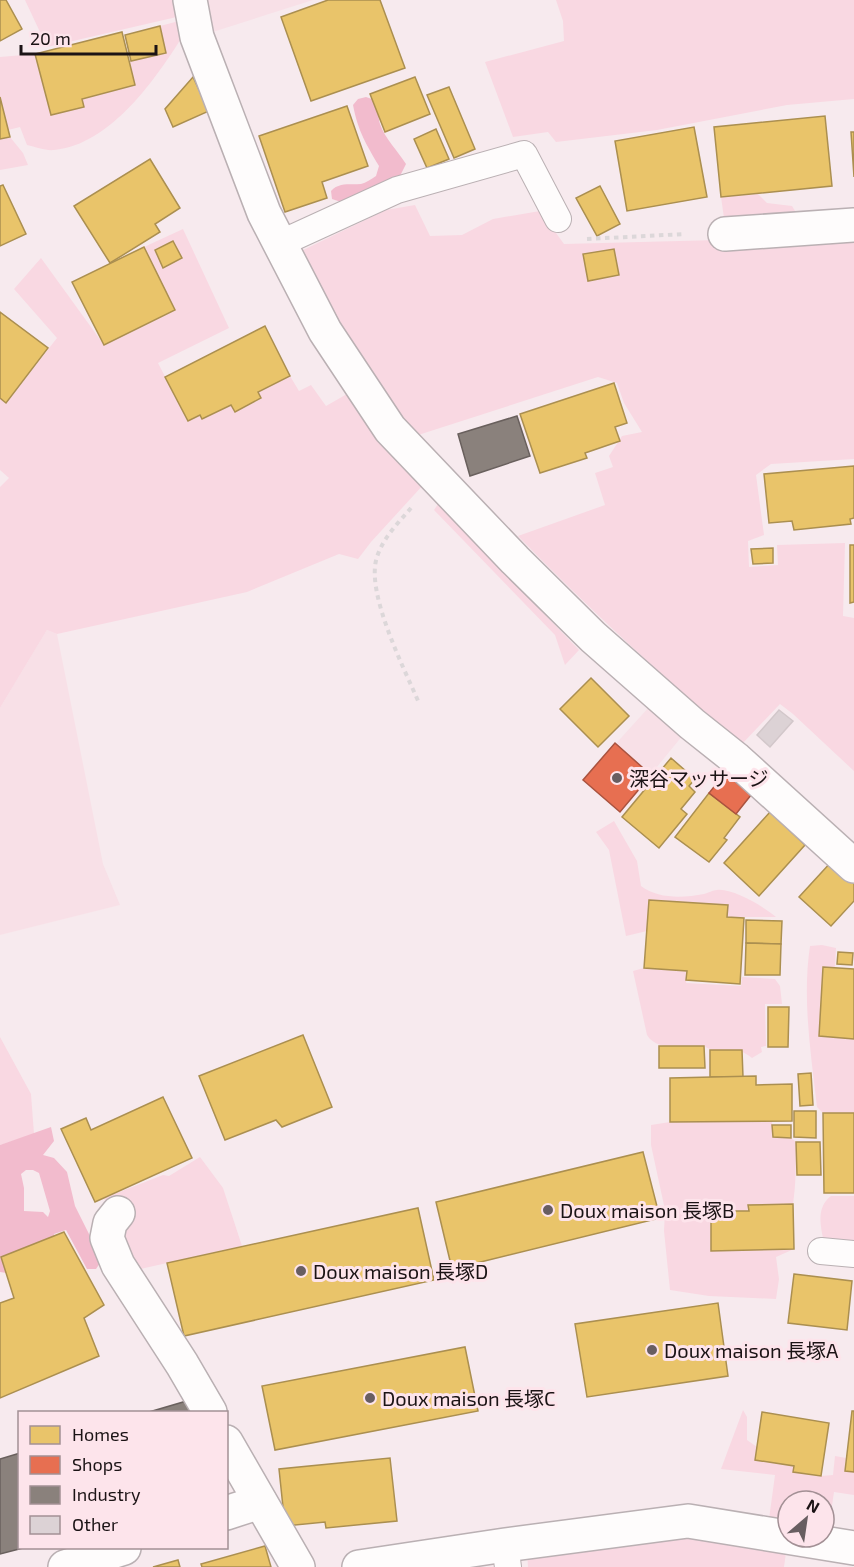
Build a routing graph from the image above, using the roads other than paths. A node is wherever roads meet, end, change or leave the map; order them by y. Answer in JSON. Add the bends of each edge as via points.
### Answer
{"nodes":[{"id":1,"x":190,"y":0,"type":"edge"},
{"id":2,"x":558,"y":219,"type":"road end"},
{"id":3,"x":854,"y":225,"type":"edge"},
{"id":4,"x":725,"y":234,"type":"road end"},
{"id":5,"x":279,"y":244,"type":"junction"},
{"id":6,"x":854,"y":866,"type":"edge"},
{"id":7,"x":118,"y":1213,"type":"dead end"},
{"id":8,"x":821,"y":1251,"type":"dead end"},
{"id":9,"x":854,"y":1254,"type":"edge"},
{"id":10,"x":209,"y":1411,"type":"edge"},
{"id":11,"x":228,"y":1446,"type":"edge"},
{"id":12,"x":260,"y":1502,"type":"junction"},
{"id":13,"x":228,"y":1512,"type":"edge"},
{"id":14,"x":854,"y":1548,"type":"edge"},
{"id":15,"x":121,"y":1549,"type":"edge"},
{"id":16,"x":506,"y":1556,"type":"edge"},
{"id":17,"x":66,"y":1567,"type":"edge"},
{"id":18,"x":298,"y":1567,"type":"edge"},
{"id":19,"x":359,"y":1567,"type":"edge"}],
"edges":[{"from":1,"to":5,"type":"street","via":[[197,37]]},
{"from":2,"to":5,"type":"lane","via":[[524,154],[397,190]]},
{"from":3,"to":4,"type":"street"},
{"from":5,"to":6,"type":"street","via":[[325,331],[390,429],[593,637]]},
{"from":7,"to":10,"type":"street","via":[[110,1223],[107,1238],[118,1265]]},
{"from":8,"to":9,"type":"lane"},
{"from":11,"to":12,"type":"street"},
{"from":12,"to":13,"type":"street"},
{"from":12,"to":18,"type":"street"},
{"from":14,"to":16,"type":"street","via":[[688,1521]]},
{"from":15,"to":17,"type":"street"},
{"from":16,"to":19,"type":"street"}]}
